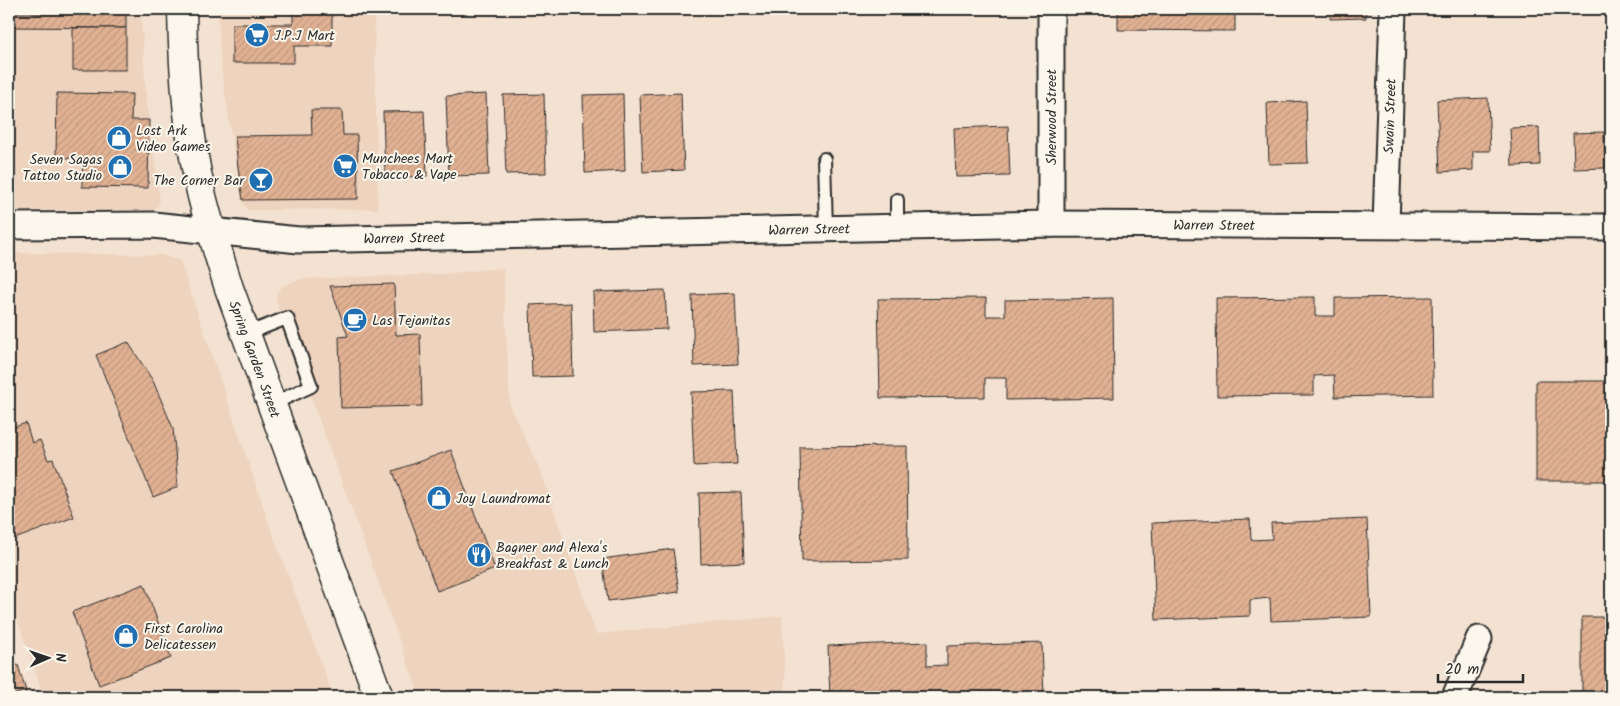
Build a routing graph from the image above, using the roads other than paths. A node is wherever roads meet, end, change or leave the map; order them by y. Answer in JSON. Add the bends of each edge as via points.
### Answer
{"nodes":[{"id":1,"x":182,"y":9,"type":"edge"},
{"id":2,"x":1051,"y":9,"type":"edge"},
{"id":3,"x":1393,"y":9,"type":"edge"},
{"id":4,"x":824,"y":160,"type":"dead end"},
{"id":5,"x":897,"y":200,"type":"dead end"},
{"id":6,"x":1051,"y":224,"type":"junction"},
{"id":7,"x":1386,"y":225,"type":"junction"},
{"id":8,"x":9,"y":226,"type":"edge"},
{"id":9,"x":1611,"y":227,"type":"edge"},
{"id":10,"x":897,"y":228,"type":"junction"},
{"id":11,"x":826,"y":229,"type":"junction"},
{"id":12,"x":211,"y":232,"type":"junction"},
{"id":13,"x":246,"y":334,"type":"junction"},
{"id":14,"x":272,"y":404,"type":"junction"},
{"id":15,"x":1479,"y":639,"type":"dead end"},
{"id":16,"x":379,"y":697,"type":"edge"},
{"id":17,"x":1455,"y":697,"type":"edge"}],
"edges":[{"from":1,"to":12,"type":"main road","name":"Spring Garden Street","via":[[183,63],[192,142]]},
{"from":2,"to":6,"type":"street","name":"Sherwood Street"},
{"from":3,"to":7,"type":"street","name":"Swain Street"},
{"from":4,"to":11,"type":"lane"},
{"from":5,"to":10,"type":"lane"},
{"from":6,"to":7,"type":"street","name":"Warren Street"},
{"from":6,"to":10,"type":"street","name":"Warren Street"},
{"from":7,"to":9,"type":"street","name":"Warren Street"},
{"from":8,"to":12,"type":"street","name":"Warren Street","via":[[152,225]]},
{"from":10,"to":11,"type":"street","name":"Warren Street"},
{"from":11,"to":12,"type":"street","name":"Warren Street","via":[[299,240]]},
{"from":12,"to":13,"type":"main road","name":"Spring Garden Street"},
{"from":13,"to":14,"type":"main road","name":"Spring Garden Street"},
{"from":13,"to":14,"type":"lane","via":[[287,318],[311,386]]},
{"from":14,"to":16,"type":"main road","name":"Spring Garden Street"},
{"from":15,"to":17,"type":"street"}]}
